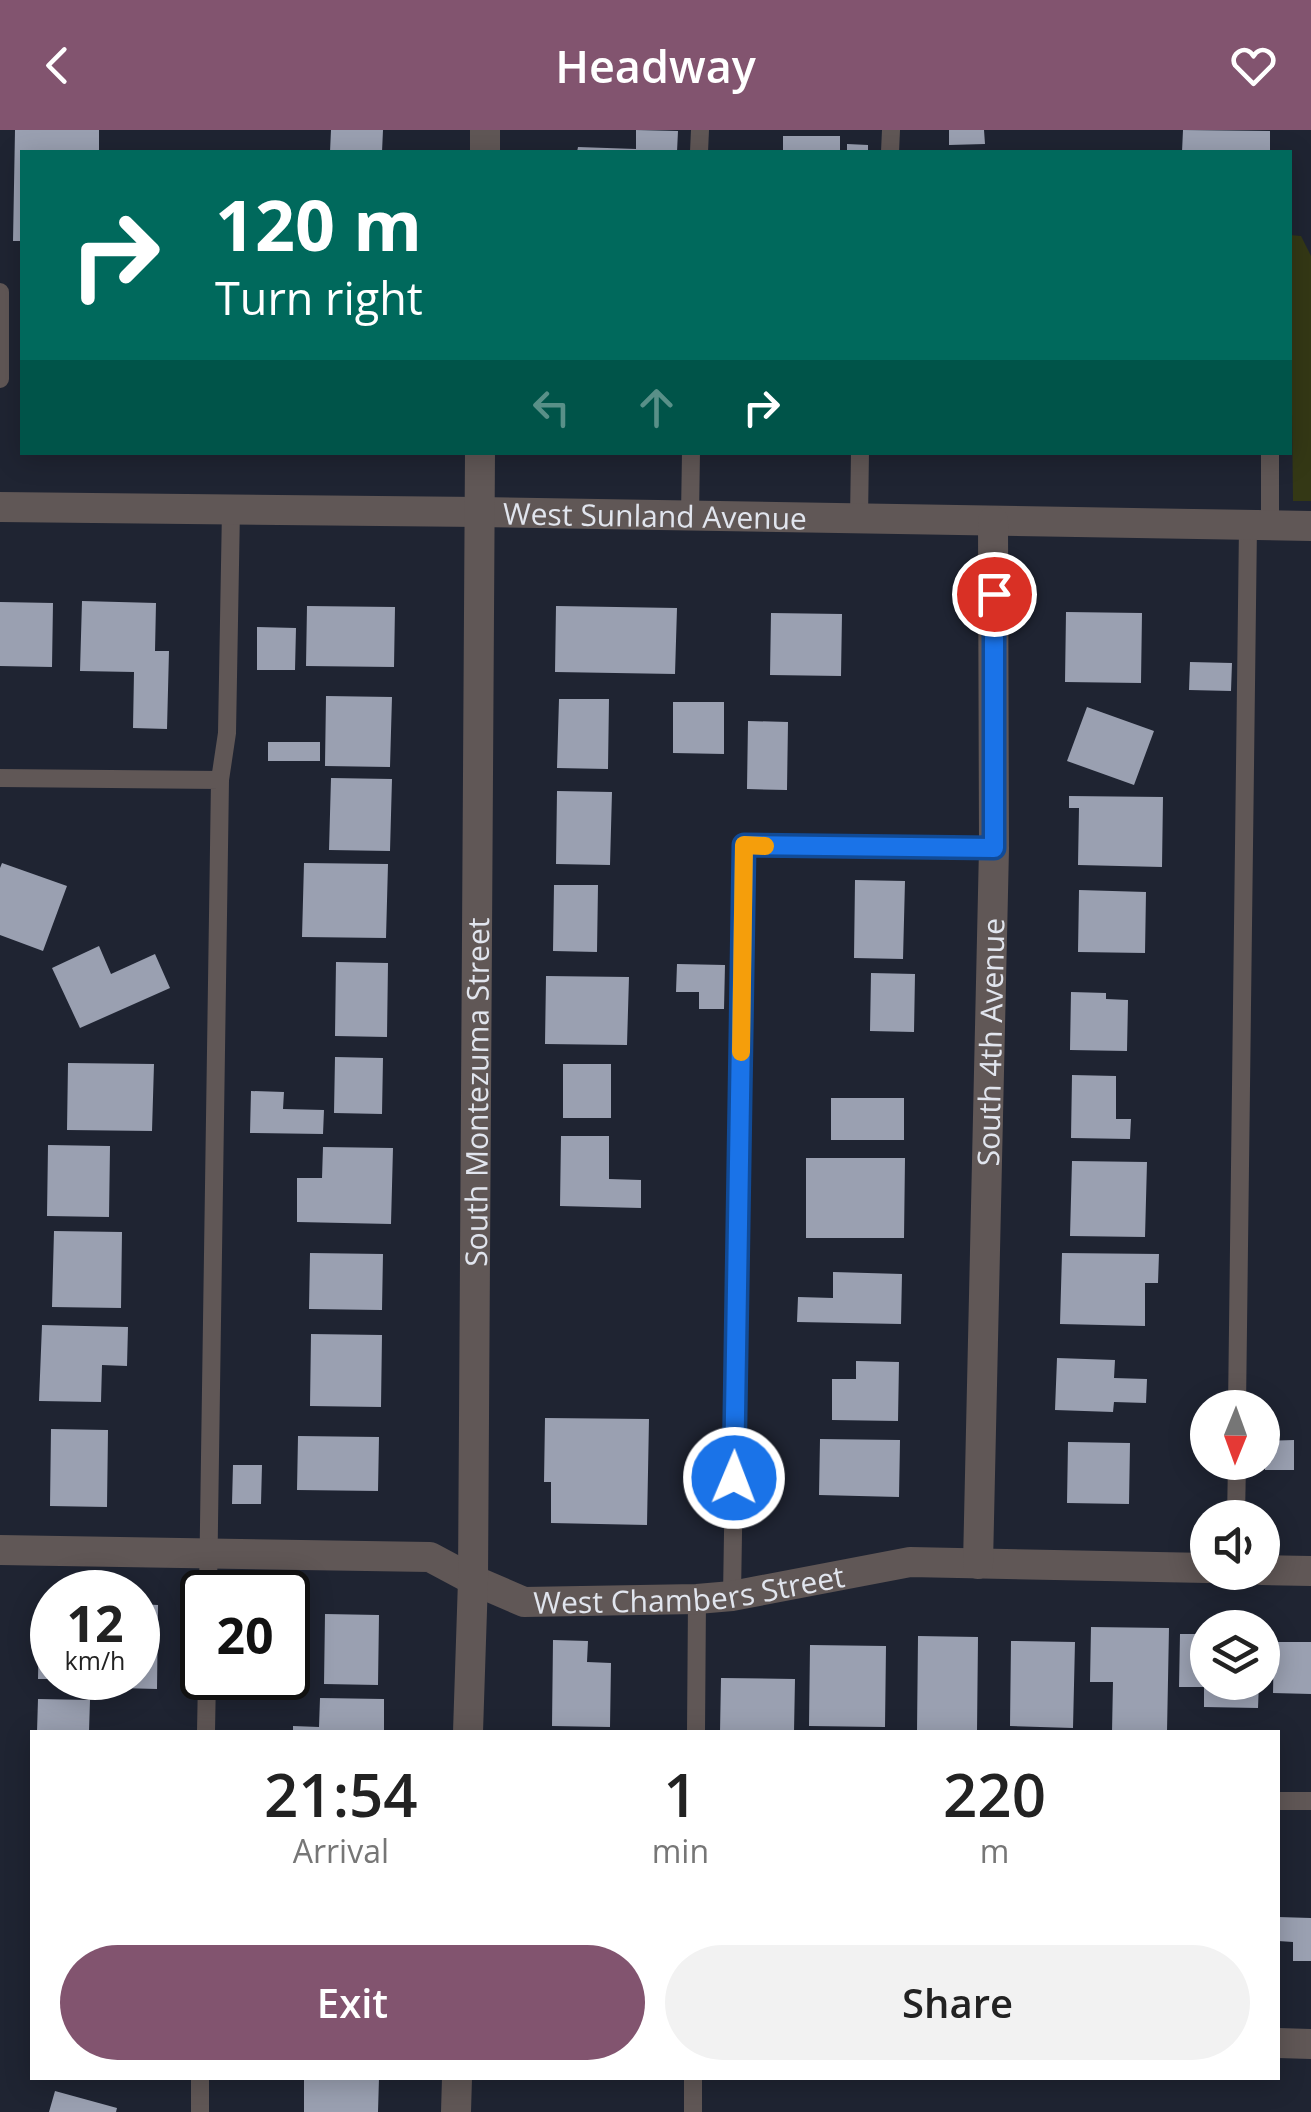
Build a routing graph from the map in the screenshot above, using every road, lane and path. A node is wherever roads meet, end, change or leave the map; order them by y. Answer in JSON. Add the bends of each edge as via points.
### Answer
{"nodes":[{"id":1,"x":0,"y":292,"type":"edge"},
{"id":2,"x":0,"y":380,"type":"edge"},
{"id":3,"x":480,"y":455,"type":"edge"},
{"id":4,"x":691,"y":455,"type":"edge"},
{"id":5,"x":860,"y":455,"type":"edge"},
{"id":6,"x":1270,"y":455,"type":"edge"},
{"id":7,"x":0,"y":507,"type":"edge"},
{"id":8,"x":231,"y":509,"type":"junction"},
{"id":9,"x":479,"y":512,"type":"junction"},
{"id":10,"x":690,"y":516,"type":"junction"},
{"id":11,"x":859,"y":519,"type":"junction"},
{"id":12,"x":993,"y":521,"type":"junction"},
{"id":13,"x":1259,"y":525,"type":"junction"},
{"id":14,"x":1311,"y":526,"type":"edge"},
{"id":15,"x":0,"y":778,"type":"edge"},
{"id":16,"x":220,"y":780,"type":"junction"},
{"id":17,"x":994,"y":848,"type":"junction"},
{"id":18,"x":1237,"y":1390,"type":"edge"},
{"id":19,"x":0,"y":1550,"type":"edge"},
{"id":20,"x":209,"y":1552,"type":"junction"},
{"id":21,"x":978,"y":1564,"type":"junction"},
{"id":22,"x":1190,"y":1568,"type":"edge"},
{"id":23,"x":209,"y":1570,"type":"edge"},
{"id":24,"x":1280,"y":1570,"type":"edge"},
{"id":25,"x":1311,"y":1571,"type":"edge"},
{"id":26,"x":473,"y":1580,"type":"junction"},
{"id":27,"x":732,"y":1596,"type":"junction"},
{"id":28,"x":696,"y":1599,"type":"junction"},
{"id":29,"x":207,"y":1700,"type":"edge"},
{"id":30,"x":206,"y":1730,"type":"edge"},
{"id":31,"x":468,"y":1730,"type":"edge"},
{"id":32,"x":696,"y":1730,"type":"edge"},
{"id":33,"x":1280,"y":1801,"type":"edge"},
{"id":34,"x":1311,"y":1802,"type":"edge"},
{"id":35,"x":1280,"y":2043,"type":"edge"},
{"id":36,"x":1311,"y":2044,"type":"edge"},
{"id":37,"x":200,"y":2080,"type":"edge"},
{"id":38,"x":457,"y":2080,"type":"edge"},
{"id":39,"x":693,"y":2080,"type":"edge"},
{"id":40,"x":200,"y":2112,"type":"edge"},
{"id":41,"x":456,"y":2112,"type":"edge"},
{"id":42,"x":693,"y":2112,"type":"edge"}],
"edges":[{"from":1,"to":2,"type":"lane"},
{"from":3,"to":9,"type":"street","name":"South Montezuma Street"},
{"from":4,"to":10,"type":"lane"},
{"from":5,"to":11,"type":"lane"},
{"from":6,"to":13,"type":"lane"},
{"from":7,"to":8,"type":"street","name":"West Sunland Avenue"},
{"from":8,"to":9,"type":"street","name":"West Sunland Avenue"},
{"from":8,"to":16,"type":"lane","via":[[227,733]]},
{"from":9,"to":10,"type":"street","name":"West Sunland Avenue"},
{"from":9,"to":26,"type":"street","name":"South Montezuma Street"},
{"from":10,"to":11,"type":"street","name":"West Sunland Avenue"},
{"from":11,"to":12,"type":"street","name":"West Sunland Avenue"},
{"from":12,"to":13,"type":"street","name":"West Sunland Avenue"},
{"from":12,"to":17,"type":"street","name":"South 4th Avenue"},
{"from":13,"to":14,"type":"street","name":"West Sunland Avenue"},
{"from":13,"to":18,"type":"lane"},
{"from":15,"to":16,"type":"lane"},
{"from":16,"to":20,"type":"lane"},
{"from":17,"to":21,"type":"street","name":"South 4th Avenue"},
{"from":17,"to":27,"type":"lane","via":[[744,845]]},
{"from":19,"to":20,"type":"street","name":"West Chambers Street"},
{"from":20,"to":23,"type":"lane"},
{"from":20,"to":26,"type":"street","name":"West Chambers Street","via":[[430,1557]]},
{"from":21,"to":22,"type":"street","name":"West Chambers Street"},
{"from":21,"to":27,"type":"street","name":"West Chambers Street","via":[[910,1562]]},
{"from":24,"to":25,"type":"street"},
{"from":26,"to":28,"type":"street","name":"West Chambers Street","via":[[524,1602]]},
{"from":26,"to":31,"type":"street","name":"South Montezuma Street"},
{"from":27,"to":28,"type":"street","name":"West Chambers Street"},
{"from":28,"to":32,"type":"lane"},
{"from":29,"to":30,"type":"lane"},
{"from":33,"to":34,"type":"lane"},
{"from":35,"to":36,"type":"street"},
{"from":37,"to":40,"type":"lane"},
{"from":38,"to":41,"type":"street"},
{"from":39,"to":42,"type":"lane"}]}
